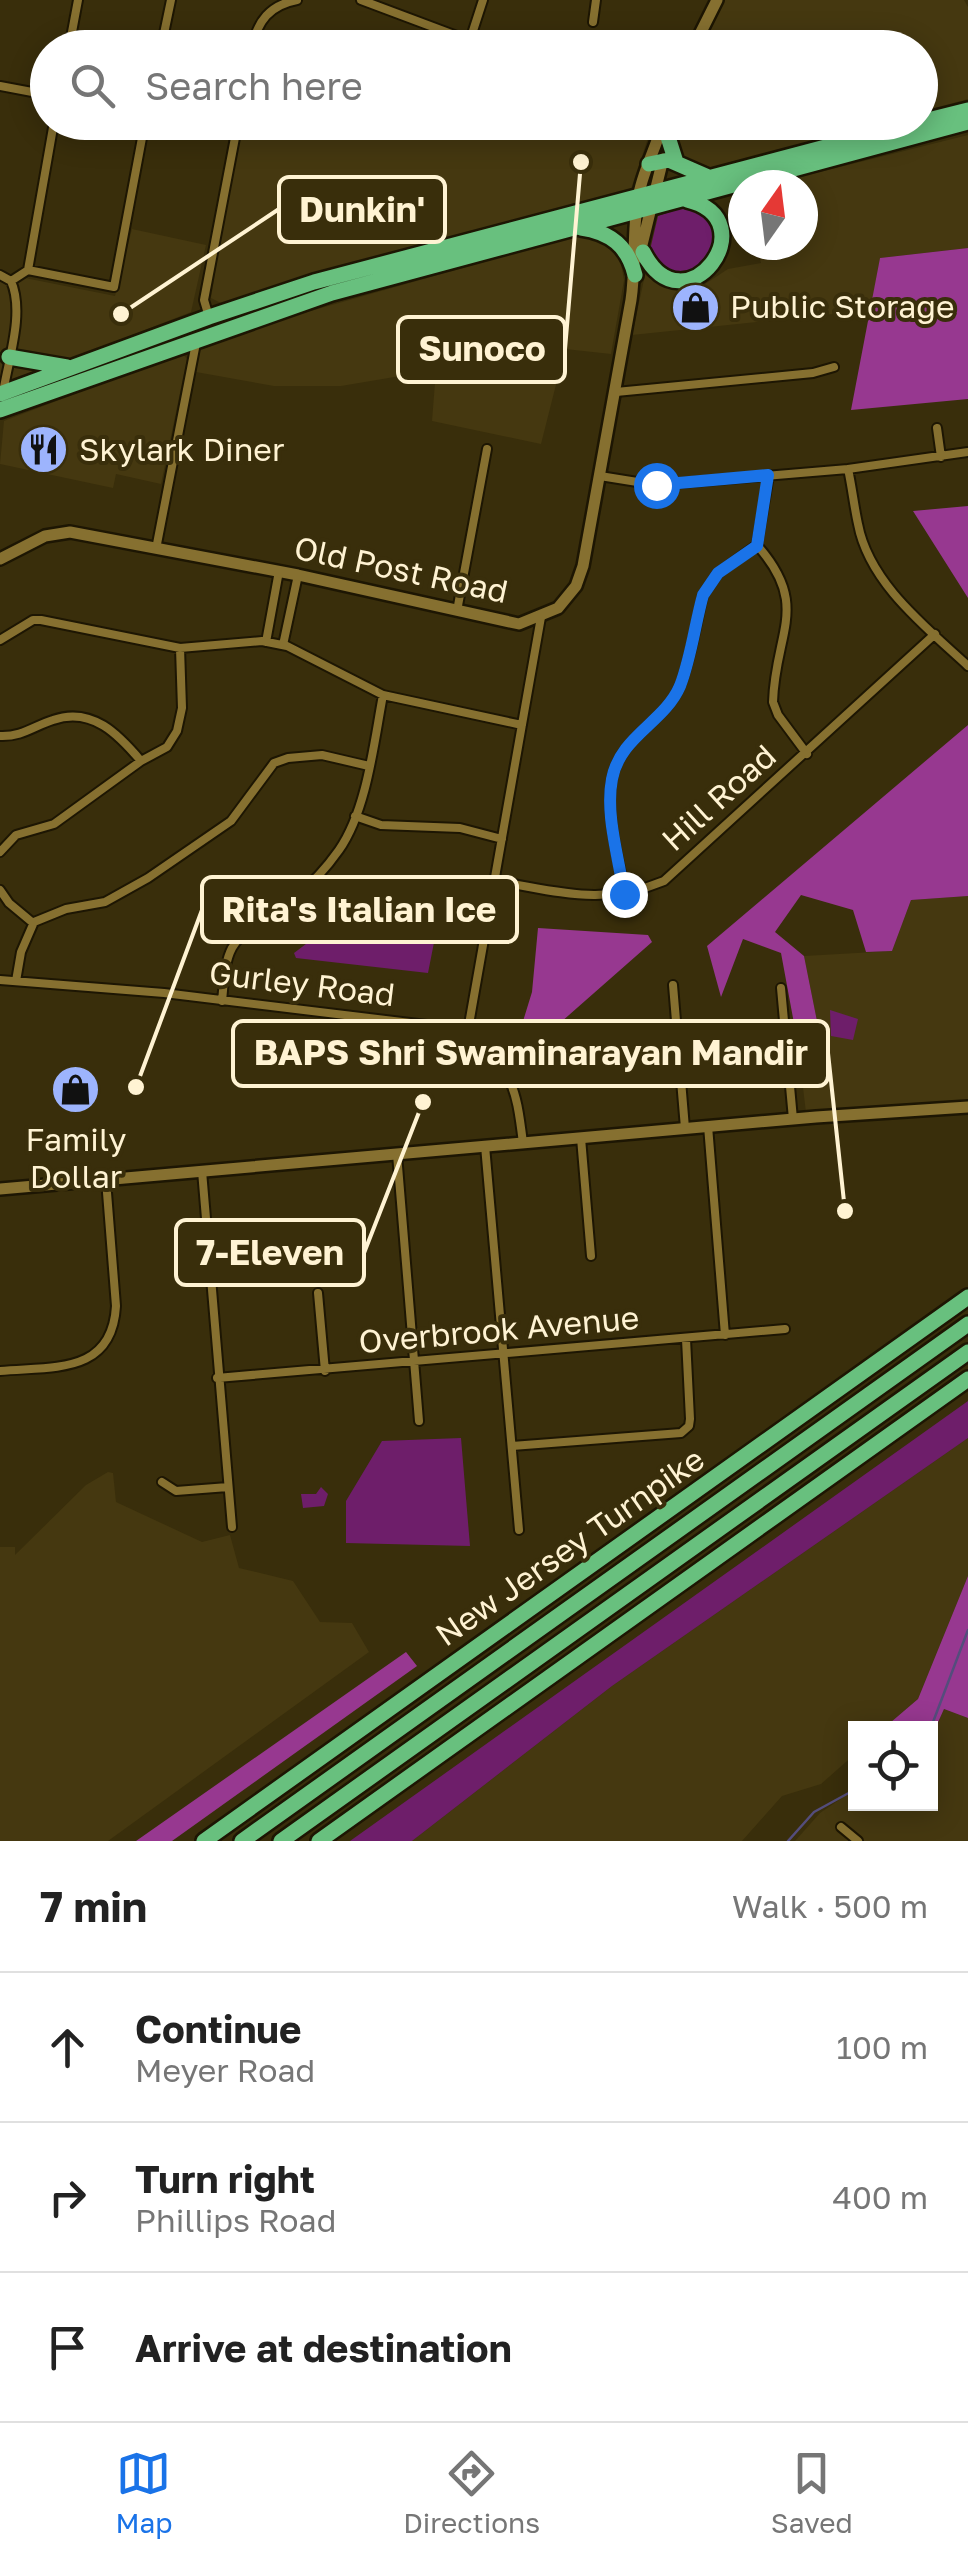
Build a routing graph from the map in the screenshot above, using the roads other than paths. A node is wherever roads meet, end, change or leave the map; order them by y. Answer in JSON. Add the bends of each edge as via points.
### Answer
{"nodes":[{"id":1,"x":78,"y":0,"type":"edge"},
{"id":2,"x":171,"y":0,"type":"edge"},
{"id":3,"x":361,"y":0,"type":"edge"},
{"id":4,"x":483,"y":0,"type":"edge"},
{"id":5,"x":596,"y":0,"type":"edge"},
{"id":6,"x":293,"y":1,"type":"edge"},
{"id":7,"x":715,"y":1,"type":"edge"},
{"id":8,"x":593,"y":22,"type":"dead end"},
{"id":9,"x":72,"y":30,"type":"edge"},
{"id":10,"x":165,"y":30,"type":"edge"},
{"id":11,"x":257,"y":30,"type":"edge"},
{"id":12,"x":443,"y":30,"type":"edge"},
{"id":13,"x":473,"y":30,"type":"edge"},
{"id":14,"x":701,"y":30,"type":"edge"},
{"id":15,"x":0,"y":86,"type":"edge"},
{"id":16,"x":30,"y":92,"type":"edge"},
{"id":17,"x":968,"y":110,"type":"edge"},
{"id":18,"x":938,"y":118,"type":"edge"},
{"id":19,"x":968,"y":122,"type":"edge"},
{"id":20,"x":938,"y":130,"type":"edge"},
{"id":21,"x":51,"y":140,"type":"edge"},
{"id":22,"x":142,"y":140,"type":"edge"},
{"id":23,"x":234,"y":140,"type":"edge"},
{"id":24,"x":661,"y":140,"type":"edge"},
{"id":25,"x":665,"y":140,"type":"edge"},
{"id":26,"x":851,"y":140,"type":"edge"},
{"id":27,"x":901,"y":140,"type":"edge"},
{"id":28,"x":662,"y":162,"type":"junction"},
{"id":29,"x":708,"y":177,"type":"junction"},
{"id":30,"x":683,"y":199,"type":"junction"},
{"id":31,"x":645,"y":202,"type":"junction"},
{"id":32,"x":577,"y":227,"type":"junction"},
{"id":33,"x":638,"y":263,"type":"junction"},
{"id":34,"x":28,"y":270,"type":"junction"},
{"id":35,"x":0,"y":275,"type":"edge"},
{"id":36,"x":11,"y":282,"type":"junction"},
{"id":37,"x":209,"y":317,"type":"junction"},
{"id":38,"x":197,"y":340,"type":"junction"},
{"id":39,"x":8,"y":356,"type":"junction"},
{"id":40,"x":70,"y":368,"type":"junction"},
{"id":41,"x":834,"y":368,"type":"dead end"},
{"id":42,"x":616,"y":392,"type":"junction"},
{"id":43,"x":1,"y":401,"type":"edge"},
{"id":44,"x":937,"y":428,"type":"dead end"},
{"id":45,"x":487,"y":448,"type":"dead end"},
{"id":46,"x":968,"y":452,"type":"edge"},
{"id":47,"x":941,"y":456,"type":"junction"},
{"id":48,"x":848,"y":469,"type":"junction"},
{"id":49,"x":768,"y":475,"type":"junction"},
{"id":50,"x":600,"y":476,"type":"junction"},
{"id":51,"x":757,"y":546,"type":"junction"},
{"id":52,"x":156,"y":550,"type":"junction"},
{"id":53,"x":0,"y":559,"type":"edge"},
{"id":54,"x":279,"y":571,"type":"junction"},
{"id":55,"x":298,"y":575,"type":"junction"},
{"id":56,"x":457,"y":611,"type":"junction"},
{"id":57,"x":541,"y":617,"type":"junction"},
{"id":58,"x":935,"y":634,"type":"junction"},
{"id":59,"x":0,"y":640,"type":"edge"},
{"id":60,"x":266,"y":642,"type":"junction"},
{"id":61,"x":284,"y":645,"type":"junction"},
{"id":62,"x":180,"y":648,"type":"junction"},
{"id":63,"x":968,"y":666,"type":"edge"},
{"id":64,"x":384,"y":695,"type":"junction"},
{"id":65,"x":522,"y":726,"type":"junction"},
{"id":66,"x":0,"y":736,"type":"edge"},
{"id":67,"x":807,"y":754,"type":"junction"},
{"id":68,"x":142,"y":761,"type":"junction"},
{"id":69,"x":369,"y":766,"type":"junction"},
{"id":70,"x":355,"y":816,"type":"junction"},
{"id":71,"x":502,"y":839,"type":"junction"},
{"id":72,"x":0,"y":852,"type":"edge"},
{"id":73,"x":494,"y":881,"type":"junction"},
{"id":74,"x":0,"y":890,"type":"edge"},
{"id":75,"x":624,"y":894,"type":"junction"},
{"id":76,"x":33,"y":924,"type":"junction"},
{"id":77,"x":0,"y":980,"type":"edge"},
{"id":78,"x":16,"y":981,"type":"junction"},
{"id":79,"x":673,"y":985,"type":"dead end"},
{"id":80,"x":782,"y":988,"type":"dead end"},
{"id":81,"x":222,"y":1000,"type":"junction"},
{"id":82,"x":468,"y":1030,"type":"junction"},
{"id":83,"x":968,"y":1108,"type":"edge"},
{"id":84,"x":793,"y":1119,"type":"junction"},
{"id":85,"x":708,"y":1126,"type":"junction"},
{"id":86,"x":686,"y":1128,"type":"junction"},
{"id":87,"x":581,"y":1138,"type":"junction"},
{"id":88,"x":523,"y":1143,"type":"junction"},
{"id":89,"x":485,"y":1146,"type":"junction"},
{"id":90,"x":397,"y":1154,"type":"junction"},
{"id":91,"x":202,"y":1171,"type":"junction"},
{"id":92,"x":106,"y":1180,"type":"junction"},
{"id":93,"x":0,"y":1189,"type":"edge"},
{"id":94,"x":591,"y":1256,"type":"dead end"},
{"id":95,"x":318,"y":1293,"type":"dead end"},
{"id":96,"x":968,"y":1297,"type":"edge"},
{"id":97,"x":968,"y":1324,"type":"edge"},
{"id":98,"x":785,"y":1330,"type":"dead end"},
{"id":99,"x":726,"y":1336,"type":"junction"},
{"id":100,"x":686,"y":1339,"type":"junction"},
{"id":101,"x":968,"y":1352,"type":"edge"},
{"id":102,"x":502,"y":1353,"type":"junction"},
{"id":103,"x":413,"y":1363,"type":"junction"},
{"id":104,"x":325,"y":1370,"type":"junction"},
{"id":105,"x":0,"y":1371,"type":"edge"},
{"id":106,"x":217,"y":1378,"type":"junction"},
{"id":107,"x":968,"y":1379,"type":"edge"},
{"id":108,"x":419,"y":1421,"type":"dead end"},
{"id":109,"x":512,"y":1446,"type":"junction"},
{"id":110,"x":162,"y":1482,"type":"dead end"},
{"id":111,"x":228,"y":1488,"type":"junction"},
{"id":112,"x":232,"y":1527,"type":"dead end"},
{"id":113,"x":519,"y":1530,"type":"dead end"},
{"id":114,"x":841,"y":1827,"type":"dead end"},
{"id":115,"x":204,"y":1841,"type":"edge"},
{"id":116,"x":242,"y":1841,"type":"edge"},
{"id":117,"x":281,"y":1841,"type":"edge"},
{"id":118,"x":319,"y":1841,"type":"edge"},
{"id":119,"x":858,"y":1841,"type":"edge"}],
"edges":[{"from":1,"to":9,"type":"street"},
{"from":2,"to":10,"type":"street"},
{"from":3,"to":12,"type":"street"},
{"from":4,"to":13,"type":"street"},
{"from":5,"to":8,"type":"street"},
{"from":6,"to":11,"type":"street","via":[[260,20]]},
{"from":7,"to":14,"type":"street"},
{"from":15,"to":16,"type":"street"},
{"from":17,"to":18,"type":"highway"},
{"from":19,"to":20,"type":"highway"},
{"from":21,"to":34,"type":"street"},
{"from":22,"to":34,"type":"street","via":[[114,287]]},
{"from":23,"to":37,"type":"street","via":[[204,300]]},
{"from":24,"to":28,"type":"street","name":"Old Post Road"},
{"from":25,"to":28,"type":"highway"},
{"from":26,"to":29,"type":"highway"},
{"from":27,"to":30,"type":"highway"},
{"from":28,"to":29,"type":"highway"},
{"from":28,"to":31,"type":"street","name":"Old Post Road"},
{"from":29,"to":31,"type":"highway"},
{"from":30,"to":31,"type":"highway"},
{"from":30,"to":33,"type":"highway","via":[[708,208],[719,221],[721,248],[710,266],[692,278],[666,280]]},
{"from":31,"to":32,"type":"highway"},
{"from":31,"to":33,"type":"street","name":"Old Post Road"},
{"from":31,"to":37,"type":"highway","via":[[366,267]]},
{"from":32,"to":33,"type":"highway","via":[[601,232]]},
{"from":32,"to":38,"type":"highway","via":[[332,292]]},
{"from":33,"to":42,"type":"street","name":"Old Post Road"},
{"from":34,"to":36,"type":"street"},
{"from":35,"to":36,"type":"street"},
{"from":36,"to":39,"type":"street","via":[[16,312]]},
{"from":37,"to":40,"type":"highway"},
{"from":38,"to":43,"type":"highway"},
{"from":38,"to":52,"type":"street"},
{"from":39,"to":40,"type":"highway"},
{"from":39,"to":43,"type":"street"},
{"from":40,"to":43,"type":"highway"},
{"from":41,"to":42,"type":"street"},
{"from":42,"to":50,"type":"street","name":"Old Post Road"},
{"from":44,"to":47,"type":"street"},
{"from":45,"to":56,"type":"street"},
{"from":46,"to":47,"type":"street"},
{"from":47,"to":48,"type":"street"},
{"from":48,"to":49,"type":"street"},
{"from":48,"to":58,"type":"street","via":[[870,556],[888,587]]},
{"from":49,"to":50,"type":"street","via":[[656,485]]},
{"from":49,"to":51,"type":"street"},
{"from":50,"to":57,"type":"street","name":"Old Post Road","via":[[576,586]]},
{"from":51,"to":67,"type":"street","via":[[787,593],[773,702]]},
{"from":51,"to":75,"type":"street","via":[[710,581],[679,687],[617,760],[610,802]]},
{"from":52,"to":53,"type":"street","name":"Old Post Road","via":[[70,532],[44,536]]},
{"from":52,"to":54,"type":"street","name":"Old Post Road"},
{"from":54,"to":55,"type":"street","name":"Old Post Road"},
{"from":54,"to":60,"type":"street"},
{"from":55,"to":56,"type":"street","name":"Old Post Road"},
{"from":55,"to":61,"type":"street"},
{"from":56,"to":57,"type":"street","name":"Old Post Road","via":[[518,624]]},
{"from":57,"to":65,"type":"street"},
{"from":58,"to":63,"type":"street"},
{"from":58,"to":67,"type":"street","name":"Hill Road"},
{"from":59,"to":62,"type":"street","via":[[41,620]]},
{"from":60,"to":61,"type":"street"},
{"from":60,"to":62,"type":"street"},
{"from":61,"to":64,"type":"street"},
{"from":62,"to":68,"type":"street","via":[[176,732],[167,747]]},
{"from":64,"to":65,"type":"street"},
{"from":64,"to":69,"type":"street"},
{"from":65,"to":71,"type":"street"},
{"from":66,"to":68,"type":"street","via":[[61,718],[92,720]]},
{"from":67,"to":75,"type":"street","name":"Hill Road","via":[[664,881]]},
{"from":68,"to":72,"type":"street","via":[[54,824],[16,834]]},
{"from":69,"to":70,"type":"street"},
{"from":69,"to":76,"type":"street","via":[[322,755],[274,763],[231,821],[148,878],[106,902]]},
{"from":70,"to":71,"type":"street","via":[[391,827],[460,828]]},
{"from":70,"to":81,"type":"street","via":[[322,872],[233,946]]},
{"from":71,"to":73,"type":"street"},
{"from":73,"to":75,"type":"street","name":"Hill Road","via":[[582,896]]},
{"from":73,"to":82,"type":"street"},
{"from":74,"to":76,"type":"street"},
{"from":76,"to":78,"type":"street"},
{"from":77,"to":78,"type":"street","name":"Gurley Road"},
{"from":78,"to":81,"type":"street","name":"Gurley Road"},
{"from":79,"to":86,"type":"street"},
{"from":80,"to":84,"type":"street"},
{"from":81,"to":82,"type":"street","name":"Gurley Road"},
{"from":82,"to":88,"type":"street","via":[[512,1080]]},
{"from":83,"to":84,"type":"street"},
{"from":84,"to":85,"type":"street"},
{"from":85,"to":86,"type":"street"},
{"from":85,"to":99,"type":"street"},
{"from":86,"to":87,"type":"street"},
{"from":87,"to":88,"type":"street"},
{"from":87,"to":94,"type":"street"},
{"from":88,"to":89,"type":"street"},
{"from":89,"to":90,"type":"street"},
{"from":89,"to":102,"type":"street"},
{"from":90,"to":91,"type":"street"},
{"from":90,"to":103,"type":"street"},
{"from":91,"to":92,"type":"street"},
{"from":91,"to":106,"type":"street"},
{"from":92,"to":93,"type":"street"},
{"from":92,"to":105,"type":"street","via":[[116,1306],[108,1343],[74,1364]]},
{"from":95,"to":104,"type":"street"},
{"from":96,"to":115,"type":"highway","name":"New Jersey Turnpike"},
{"from":97,"to":116,"type":"highway","name":"New Jersey Turnpike"},
{"from":98,"to":99,"type":"street","name":"Overbrook Avenue"},
{"from":99,"to":100,"type":"street","name":"Overbrook Avenue"},
{"from":100,"to":102,"type":"street","name":"Overbrook Avenue"},
{"from":100,"to":109,"type":"street","via":[[690,1419],[681,1433]]},
{"from":101,"to":117,"type":"highway"},
{"from":102,"to":103,"type":"street","name":"Overbrook Avenue"},
{"from":102,"to":109,"type":"street"},
{"from":103,"to":104,"type":"street","name":"Overbrook Avenue"},
{"from":103,"to":108,"type":"street"},
{"from":104,"to":106,"type":"street","name":"Overbrook Avenue"},
{"from":106,"to":111,"type":"street"},
{"from":107,"to":118,"type":"highway"},
{"from":109,"to":113,"type":"street"},
{"from":110,"to":111,"type":"street","via":[[176,1491]]},
{"from":111,"to":112,"type":"street"},
{"from":114,"to":119,"type":"street"}]}
